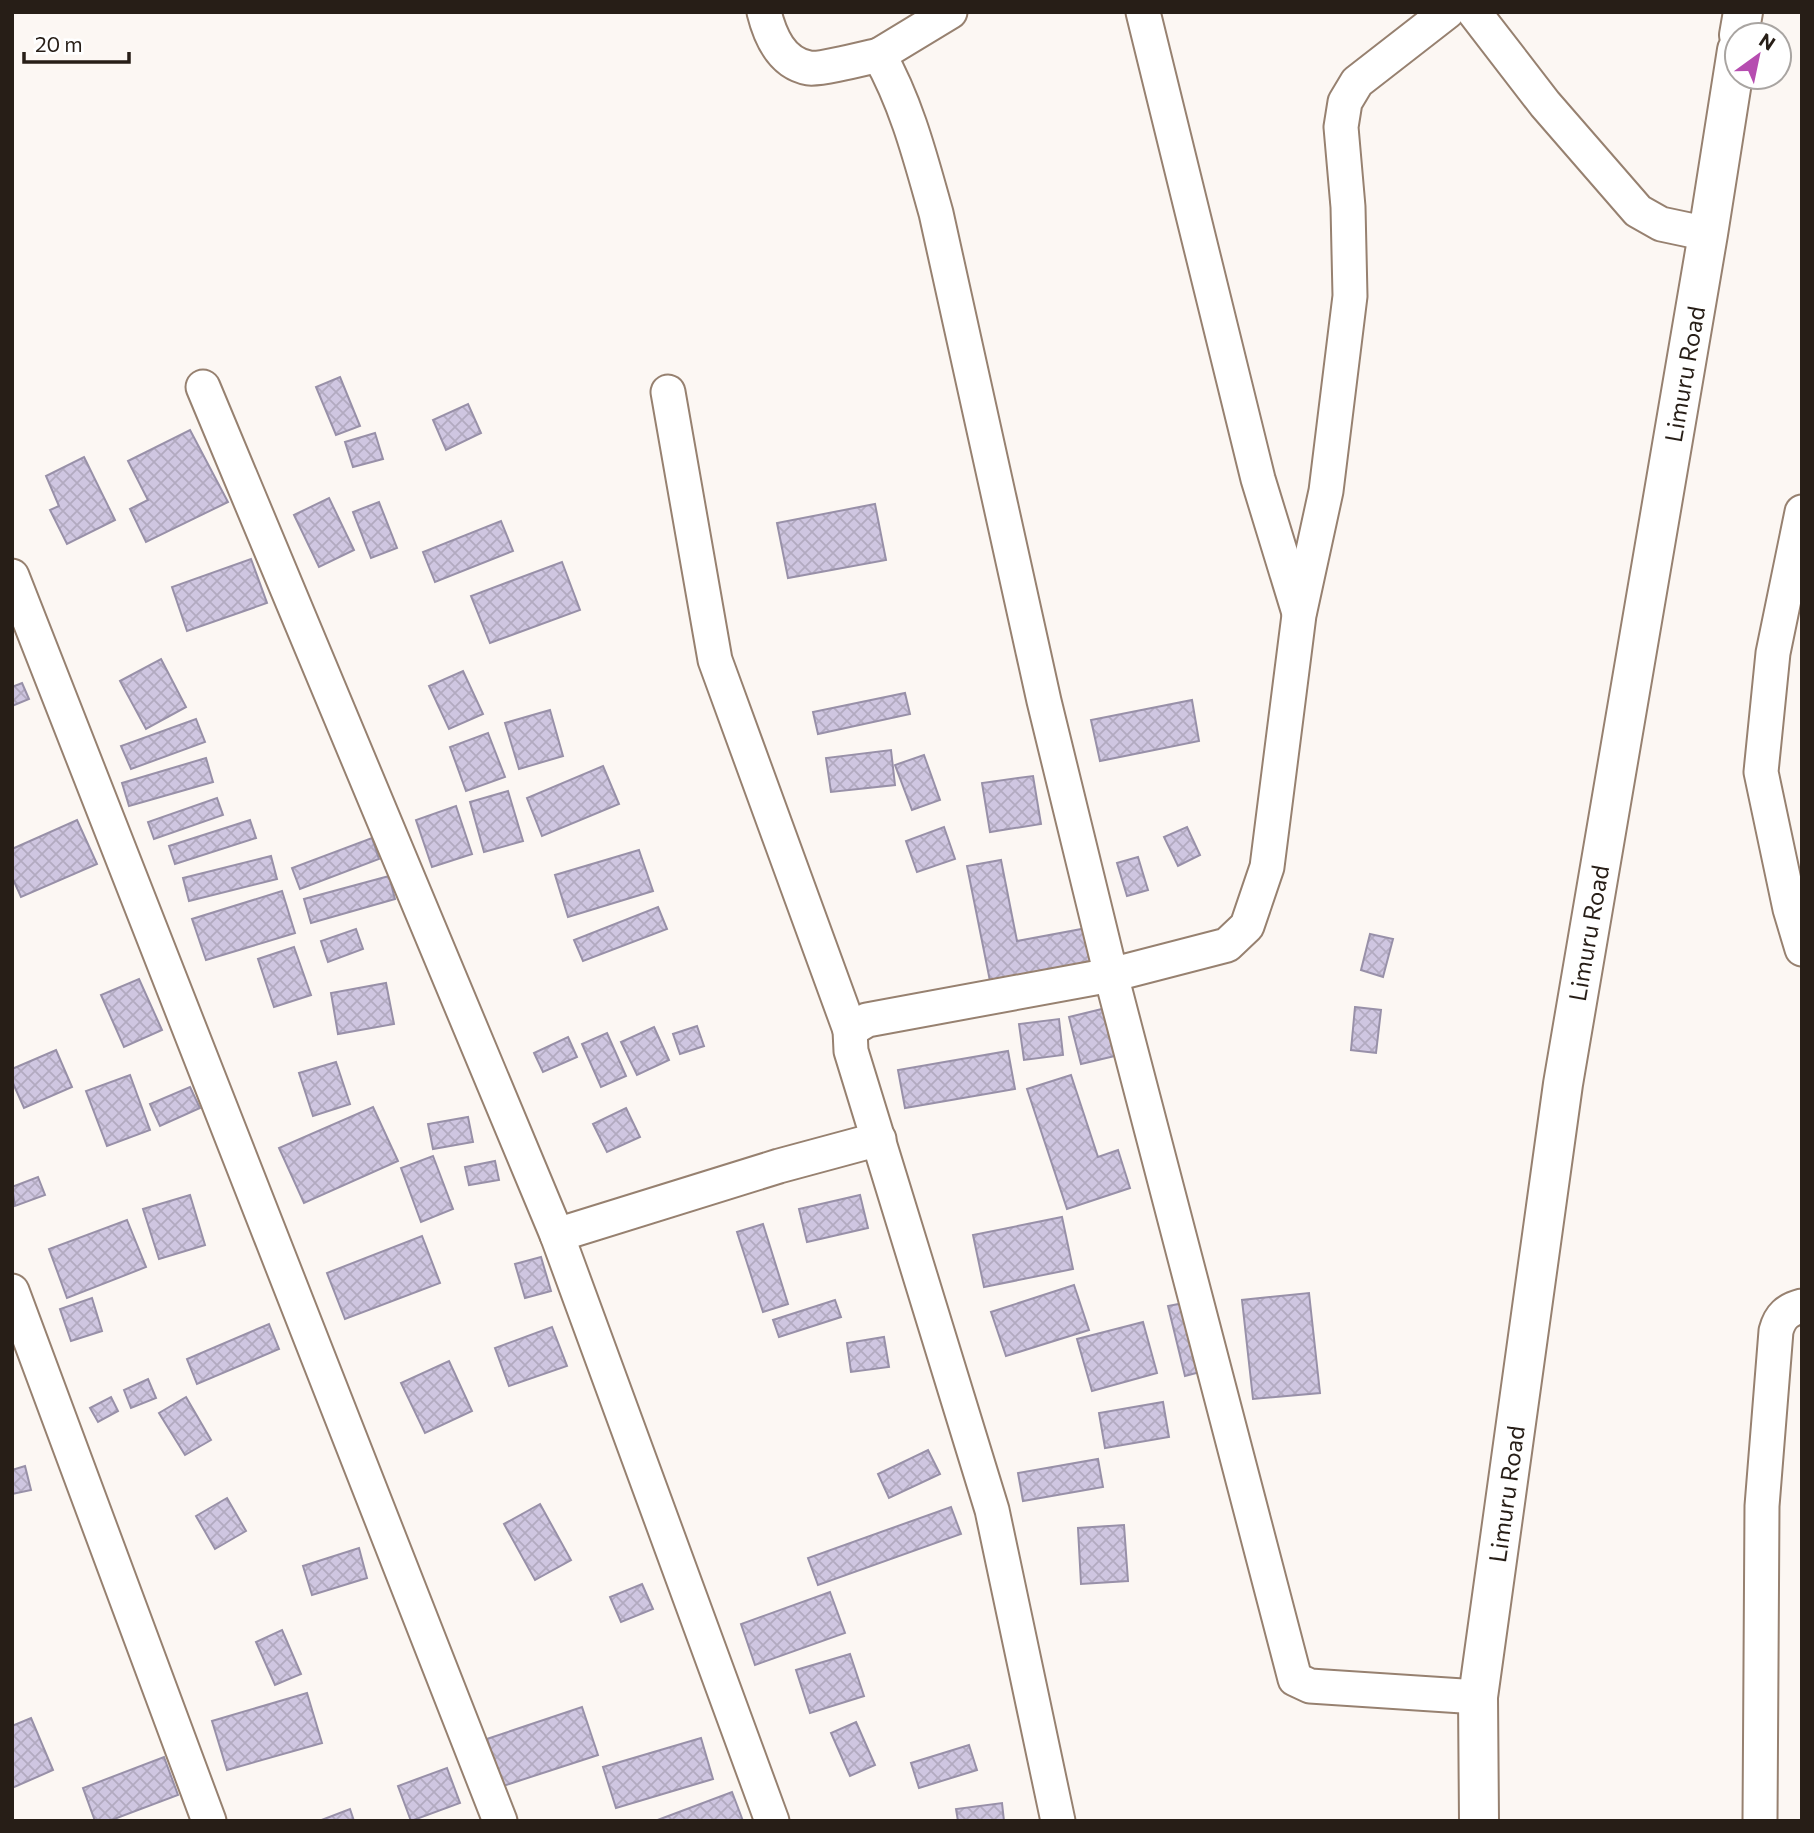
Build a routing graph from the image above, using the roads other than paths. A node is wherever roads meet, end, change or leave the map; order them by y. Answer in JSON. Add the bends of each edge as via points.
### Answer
{"nodes":[{"id":1,"x":764,"y":12,"type":"edge"},
{"id":2,"x":950,"y":12,"type":"edge"},
{"id":3,"x":1143,"y":12,"type":"edge"},
{"id":4,"x":1447,"y":12,"type":"edge"},
{"id":5,"x":1474,"y":12,"type":"edge"},
{"id":6,"x":879,"y":55,"type":"junction"},
{"id":7,"x":1731,"y":91,"type":"edge"},
{"id":8,"x":1708,"y":234,"type":"junction"},
{"id":9,"x":203,"y":387,"type":"dead end"},
{"id":10,"x":668,"y":392,"type":"dead end"},
{"id":11,"x":1802,"y":512,"type":"edge"},
{"id":12,"x":12,"y":576,"type":"edge"},
{"id":13,"x":1299,"y":615,"type":"junction"},
{"id":14,"x":1802,"y":949,"type":"edge"},
{"id":15,"x":1111,"y":975,"type":"junction"},
{"id":16,"x":850,"y":1030,"type":"junction"},
{"id":17,"x":879,"y":1139,"type":"junction"},
{"id":18,"x":556,"y":1235,"type":"junction"},
{"id":19,"x":12,"y":1291,"type":"edge"},
{"id":20,"x":1802,"y":1306,"type":"edge"},
{"id":21,"x":1478,"y":1696,"type":"junction"},
{"id":22,"x":209,"y":1821,"type":"edge"},
{"id":23,"x":500,"y":1821,"type":"edge"},
{"id":24,"x":772,"y":1821,"type":"edge"},
{"id":25,"x":1058,"y":1821,"type":"edge"},
{"id":26,"x":1479,"y":1821,"type":"edge"},
{"id":27,"x":1760,"y":1821,"type":"edge"}],
"edges":[{"from":1,"to":6,"type":"street","via":[[770,36],[787,58],[810,69]]},
{"from":2,"to":6,"type":"street"},
{"from":3,"to":13,"type":"street","via":[[1258,479]]},
{"from":4,"to":13,"type":"street","via":[[1357,82],[1345,102],[1340,127],[1350,296],[1326,491]]},
{"from":5,"to":8,"type":"street","via":[[1545,104],[1638,211],[1661,224]]},
{"from":6,"to":15,"type":"street","via":[[914,138],[936,213],[1044,701]]},
{"from":7,"to":8,"type":"highway","name":"Limuru Road"},
{"from":8,"to":21,"type":"highway","name":"Limuru Road","via":[[1563,1084]]},
{"from":9,"to":18,"type":"street"},
{"from":10,"to":16,"type":"street","via":[[715,660]]},
{"from":11,"to":14,"type":"street","via":[[1773,653],[1761,772]]},
{"from":12,"to":23,"type":"street"},
{"from":13,"to":15,"type":"street","via":[[1267,867],[1247,926],[1227,945]]},
{"from":15,"to":16,"type":"street","via":[[867,1020]]},
{"from":15,"to":21,"type":"street","via":[[1295,1679],[1310,1686]]},
{"from":16,"to":17,"type":"street","via":[[851,1051]]},
{"from":17,"to":18,"type":"street"},
{"from":17,"to":25,"type":"street","via":[[992,1510]]},
{"from":18,"to":24,"type":"street"},
{"from":19,"to":22,"type":"street"},
{"from":20,"to":27,"type":"street","via":[[1779,1318],[1773,1371],[1762,1506]]},
{"from":21,"to":26,"type":"highway","name":"Limuru Road"}]}
